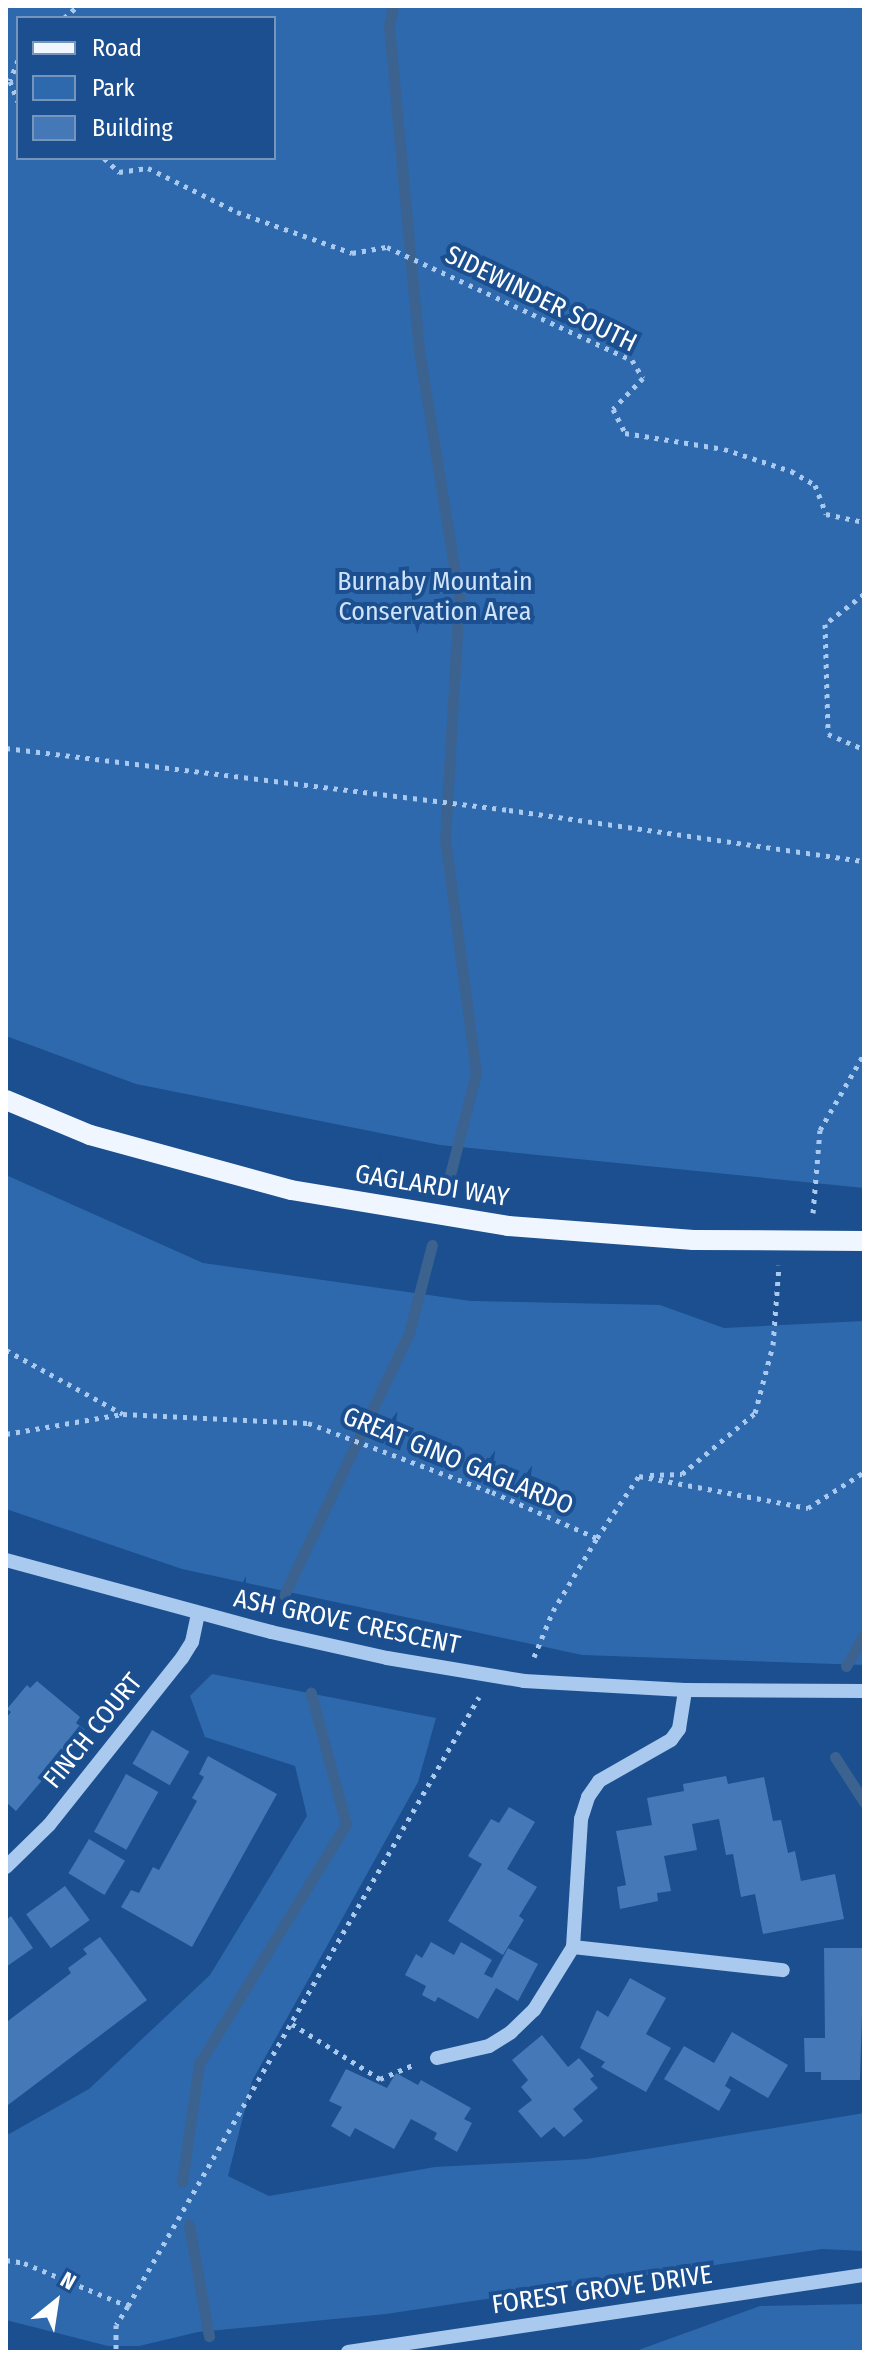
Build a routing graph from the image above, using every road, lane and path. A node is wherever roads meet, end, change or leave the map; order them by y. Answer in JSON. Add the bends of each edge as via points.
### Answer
{"nodes":[{"id":1,"x":16,"y":65,"type":"edge"},
{"id":2,"x":16,"y":97,"type":"edge"},
{"id":3,"x":106,"y":160,"type":"edge"},
{"id":4,"x":864,"y":522,"type":"edge"},
{"id":5,"x":864,"y":594,"type":"edge"},
{"id":6,"x":6,"y":748,"type":"edge"},
{"id":7,"x":864,"y":749,"type":"edge"},
{"id":8,"x":864,"y":861,"type":"edge"},
{"id":9,"x":864,"y":1054,"type":"edge"},
{"id":10,"x":6,"y":1100,"type":"edge"},
{"id":11,"x":782,"y":1241,"type":"junction"},
{"id":12,"x":810,"y":1241,"type":"junction"},
{"id":13,"x":864,"y":1241,"type":"edge"},
{"id":14,"x":6,"y":1350,"type":"edge"},
{"id":15,"x":123,"y":1414,"type":"junction"},
{"id":16,"x":6,"y":1434,"type":"edge"},
{"id":17,"x":864,"y":1472,"type":"edge"},
{"id":18,"x":641,"y":1476,"type":"junction"},
{"id":19,"x":597,"y":1538,"type":"junction"},
{"id":20,"x":6,"y":1560,"type":"edge"},
{"id":21,"x":198,"y":1614,"type":"junction"},
{"id":22,"x":524,"y":1681,"type":"junction"},
{"id":23,"x":685,"y":1690,"type":"junction"},
{"id":24,"x":864,"y":1691,"type":"edge"},
{"id":25,"x":477,"y":1703,"type":"dead end"},
{"id":26,"x":6,"y":1867,"type":"edge"},
{"id":27,"x":573,"y":1947,"type":"junction"},
{"id":28,"x":783,"y":1970,"type":"dead end"},
{"id":29,"x":292,"y":2024,"type":"junction"},
{"id":30,"x":437,"y":2058,"type":"joint"},
{"id":31,"x":6,"y":2260,"type":"edge"},
{"id":32,"x":864,"y":2275,"type":"edge"},
{"id":33,"x":128,"y":2306,"type":"junction"},
{"id":34,"x":116,"y":2352,"type":"edge"},
{"id":35,"x":348,"y":2352,"type":"edge"}],
"edges":[{"from":1,"to":2,"type":"path","via":[[10,81]]},
{"from":3,"to":4,"type":"path","name":"SIDEWINDER SOUTH","via":[[119,172],[148,168],[237,212],[352,253],[387,247],[632,360],[643,378],[613,409],[625,433],[724,449],[791,471],[815,485],[826,514]]},
{"from":5,"to":7,"type":"path","via":[[825,624],[828,734]]},
{"from":6,"to":8,"type":"path","via":[[509,810]]},
{"from":9,"to":12,"type":"path","via":[[820,1130]]},
{"from":10,"to":11,"type":"main road","name":"GAGLARDI WAY","via":[[90,1135],[291,1190],[508,1226]]},
{"from":11,"to":12,"type":"main road","name":"GAGLARDI WAY"},
{"from":11,"to":18,"type":"path","via":[[773,1345],[755,1413],[682,1474]]},
{"from":12,"to":13,"type":"main road","name":"GAGLARDI WAY"},
{"from":14,"to":15,"type":"path","name":"GREAT GINO GAGLARDO"},
{"from":15,"to":16,"type":"path"},
{"from":15,"to":19,"type":"path","name":"GREAT GINO GAGLARDO","via":[[308,1423]]},
{"from":17,"to":18,"type":"path","via":[[808,1508]]},
{"from":18,"to":19,"type":"path","name":"GREAT GINO GAGLARDO"},
{"from":19,"to":22,"type":"path","via":[[553,1611]]},
{"from":20,"to":21,"type":"street","name":"ASH GROVE CRESCENT"},
{"from":21,"to":22,"type":"street","name":"ASH GROVE CRESCENT","via":[[387,1658]]},
{"from":21,"to":26,"type":"street","name":"FINCH COURT","via":[[182,1658],[49,1825]]},
{"from":22,"to":23,"type":"street","name":"ASH GROVE CRESCENT"},
{"from":23,"to":24,"type":"street","name":"ASH GROVE CRESCENT"},
{"from":23,"to":27,"type":"street","via":[[679,1729],[671,1740],[599,1781],[588,1797],[581,1819]]},
{"from":25,"to":29,"type":"path"},
{"from":27,"to":28,"type":"street"},
{"from":27,"to":30,"type":"street","via":[[534,2010],[511,2032],[489,2046]]},
{"from":29,"to":30,"type":"path","via":[[380,2079]]},
{"from":29,"to":33,"type":"path"},
{"from":31,"to":33,"type":"path"},
{"from":32,"to":35,"type":"street","name":"FOREST GROVE DRIVE"},
{"from":33,"to":34,"type":"path","via":[[116,2325]]}]}
